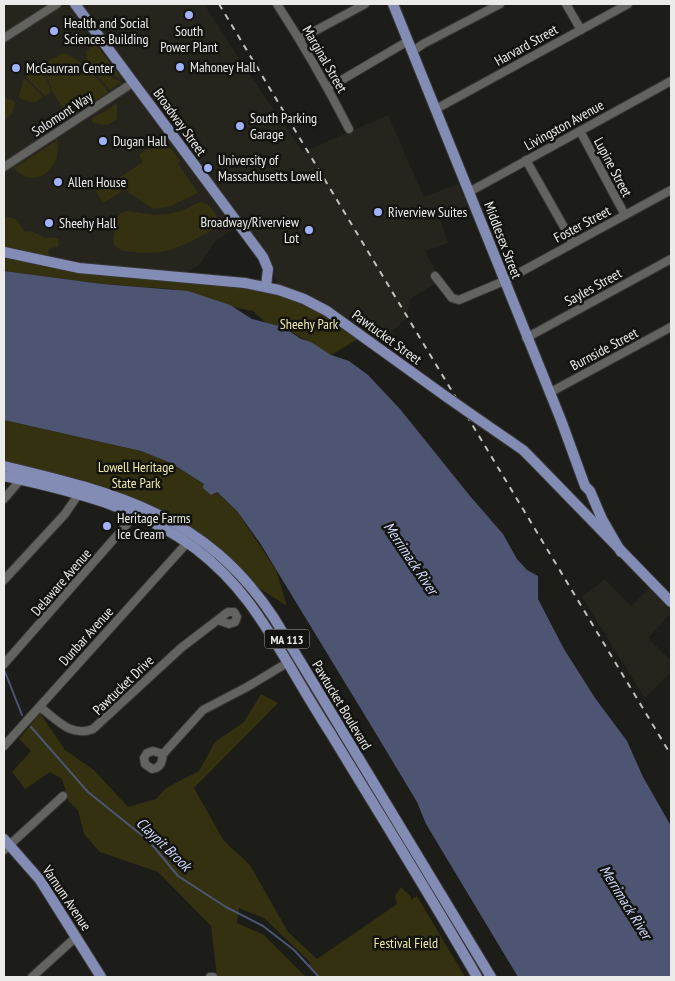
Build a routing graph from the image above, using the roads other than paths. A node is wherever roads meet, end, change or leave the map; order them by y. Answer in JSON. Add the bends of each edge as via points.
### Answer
{"nodes":[{"id":1,"x":57,"y":4,"type":"edge"},
{"id":2,"x":75,"y":4,"type":"edge"},
{"id":3,"x":277,"y":4,"type":"edge"},
{"id":4,"x":365,"y":4,"type":"edge"},
{"id":5,"x":393,"y":4,"type":"edge"},
{"id":6,"x":500,"y":4,"type":"edge"},
{"id":7,"x":566,"y":4,"type":"edge"},
{"id":8,"x":628,"y":4,"type":"edge"},
{"id":9,"x":581,"y":30,"type":"junction"},
{"id":10,"x":4,"y":38,"type":"edge"},
{"id":11,"x":300,"y":39,"type":"junction"},
{"id":12,"x":408,"y":42,"type":"junction"},
{"id":13,"x":412,"y":52,"type":"junction"},
{"id":14,"x":671,"y":80,"type":"edge"},
{"id":15,"x":134,"y":82,"type":"junction"},
{"id":16,"x":328,"y":88,"type":"junction"},
{"id":17,"x":436,"y":109,"type":"junction"},
{"id":18,"x":349,"y":129,"type":"dead end"},
{"id":19,"x":580,"y":131,"type":"junction"},
{"id":20,"x":526,"y":160,"type":"junction"},
{"id":21,"x":4,"y":167,"type":"edge"},
{"id":22,"x":671,"y":190,"type":"edge"},
{"id":23,"x":469,"y":192,"type":"junction"},
{"id":24,"x":625,"y":215,"type":"junction"},
{"id":25,"x":573,"y":243,"type":"junction"},
{"id":26,"x":4,"y":252,"type":"edge"},
{"id":27,"x":671,"y":259,"type":"edge"},
{"id":28,"x":435,"y":276,"type":"dead end"},
{"id":29,"x":504,"y":281,"type":"junction"},
{"id":30,"x":266,"y":286,"type":"junction"},
{"id":31,"x":671,"y":327,"type":"edge"},
{"id":32,"x":526,"y":338,"type":"junction"},
{"id":33,"x":549,"y":393,"type":"junction"},
{"id":34,"x":4,"y":466,"type":"edge"},
{"id":35,"x":4,"y":476,"type":"edge"},
{"id":36,"x":21,"y":480,"type":"junction"},
{"id":37,"x":585,"y":486,"type":"junction"},
{"id":38,"x":78,"y":495,"type":"junction"},
{"id":39,"x":4,"y":499,"type":"edge"},
{"id":40,"x":135,"y":515,"type":"junction"},
{"id":41,"x":591,"y":521,"type":"junction"},
{"id":42,"x":187,"y":543,"type":"junction"},
{"id":43,"x":621,"y":552,"type":"junction"},
{"id":44,"x":4,"y":580,"type":"edge"},
{"id":45,"x":671,"y":602,"type":"edge"},
{"id":46,"x":218,"y":620,"type":"dead end"},
{"id":47,"x":287,"y":663,"type":"junction"},
{"id":48,"x":4,"y":664,"type":"edge"},
{"id":49,"x":40,"y":707,"type":"junction"},
{"id":50,"x":4,"y":746,"type":"edge"},
{"id":51,"x":163,"y":754,"type":"dead end"},
{"id":52,"x":63,"y":796,"type":"dead end"},
{"id":53,"x":5,"y":845,"type":"edge"},
{"id":54,"x":76,"y":937,"type":"junction"},
{"id":55,"x":32,"y":977,"type":"edge"},
{"id":56,"x":101,"y":977,"type":"edge"},
{"id":57,"x":477,"y":977,"type":"edge"},
{"id":58,"x":491,"y":977,"type":"edge"}],
"edges":[{"from":1,"to":10,"type":"street"},
{"from":2,"to":15,"type":"main road","name":"Broadway Street"},
{"from":3,"to":11,"type":"street","name":"Marginal Street"},
{"from":4,"to":11,"type":"street"},
{"from":5,"to":12,"type":"main road","name":"Middlesex Street"},
{"from":6,"to":13,"type":"street"},
{"from":7,"to":9,"type":"street"},
{"from":8,"to":9,"type":"street","name":"Harvard Street"},
{"from":9,"to":17,"type":"street","name":"Harvard Street"},
{"from":11,"to":16,"type":"street","name":"Marginal Street"},
{"from":12,"to":13,"type":"main road","name":"Middlesex Street"},
{"from":12,"to":16,"type":"street"},
{"from":13,"to":17,"type":"main road","name":"Middlesex Street"},
{"from":14,"to":19,"type":"street","name":"Livingston Avenue"},
{"from":15,"to":21,"type":"street","name":"Solomont Way"},
{"from":15,"to":30,"type":"main road","name":"Broadway Street","via":[[263,258],[268,269]]},
{"from":16,"to":18,"type":"street","name":"Marginal Street"},
{"from":17,"to":23,"type":"main road","name":"Middlesex Street"},
{"from":19,"to":20,"type":"street","name":"Livingston Avenue"},
{"from":19,"to":24,"type":"street","name":"Lupine Street"},
{"from":20,"to":23,"type":"street","name":"Livingston Avenue"},
{"from":20,"to":25,"type":"street"},
{"from":22,"to":24,"type":"street","name":"Foster Street"},
{"from":23,"to":29,"type":"main road","name":"Middlesex Street"},
{"from":24,"to":25,"type":"street","name":"Foster Street"},
{"from":25,"to":29,"type":"street","name":"Foster Street"},
{"from":26,"to":30,"type":"main road","name":"Pawtucket Street","via":[[79,268]]},
{"from":27,"to":32,"type":"street","name":"Sayles Street"},
{"from":28,"to":29,"type":"street","via":[[455,300]]},
{"from":29,"to":32,"type":"main road","name":"Middlesex Street"},
{"from":30,"to":41,"type":"main road","name":"Pawtucket Street","bridge":true,"via":[[293,294],[327,311],[523,450]]},
{"from":31,"to":33,"type":"street","name":"Burnside Street"},
{"from":32,"to":33,"type":"main road","name":"Middlesex Street"},
{"from":33,"to":37,"type":"main road","name":"Middlesex Street"},
{"from":34,"to":58,"type":"main road","name":"Pawtucket Boulevard","number":"MA 113","via":[[60,480],[150,510],[197,536],[234,568],[274,618]]},
{"from":35,"to":36,"type":"main road","name":"Pawtucket Boulevard","number":"MA 113"},
{"from":36,"to":38,"type":"main road","name":"Pawtucket Boulevard","number":"MA 113"},
{"from":36,"to":39,"type":"street"},
{"from":37,"to":41,"type":"main road","name":"Middlesex Street"},
{"from":37,"to":43,"type":"main road","name":"Middlesex Street"},
{"from":38,"to":40,"type":"main road","name":"Pawtucket Boulevard","number":"MA 113"},
{"from":38,"to":44,"type":"street","via":[[65,514]]},
{"from":40,"to":42,"type":"main road","name":"Pawtucket Boulevard","number":"MA 113"},
{"from":40,"to":48,"type":"street","name":"Delaware Avenue"},
{"from":41,"to":43,"type":"main road","name":"Middlesex Street"},
{"from":42,"to":47,"type":"main road","name":"Pawtucket Boulevard","number":"MA 113","via":[[240,590],[264,621]]},
{"from":42,"to":49,"type":"street","name":"Dunbar Avenue"},
{"from":43,"to":45,"type":"main road","name":"Middlesex Street"},
{"from":46,"to":49,"type":"street","name":"Pawtucket Drive","via":[[175,653],[93,729],[74,731]]},
{"from":47,"to":51,"type":"street","via":[[204,710]]},
{"from":47,"to":57,"type":"main road","name":"Pawtucket Boulevard","number":"MA 113"},
{"from":49,"to":50,"type":"street","name":"Dunbar Avenue"},
{"from":52,"to":53,"type":"street"},
{"from":53,"to":54,"type":"main road","name":"Varnum Avenue","via":[[40,880]]},
{"from":54,"to":55,"type":"street"},
{"from":54,"to":56,"type":"main road","name":"Varnum Avenue"}]}
